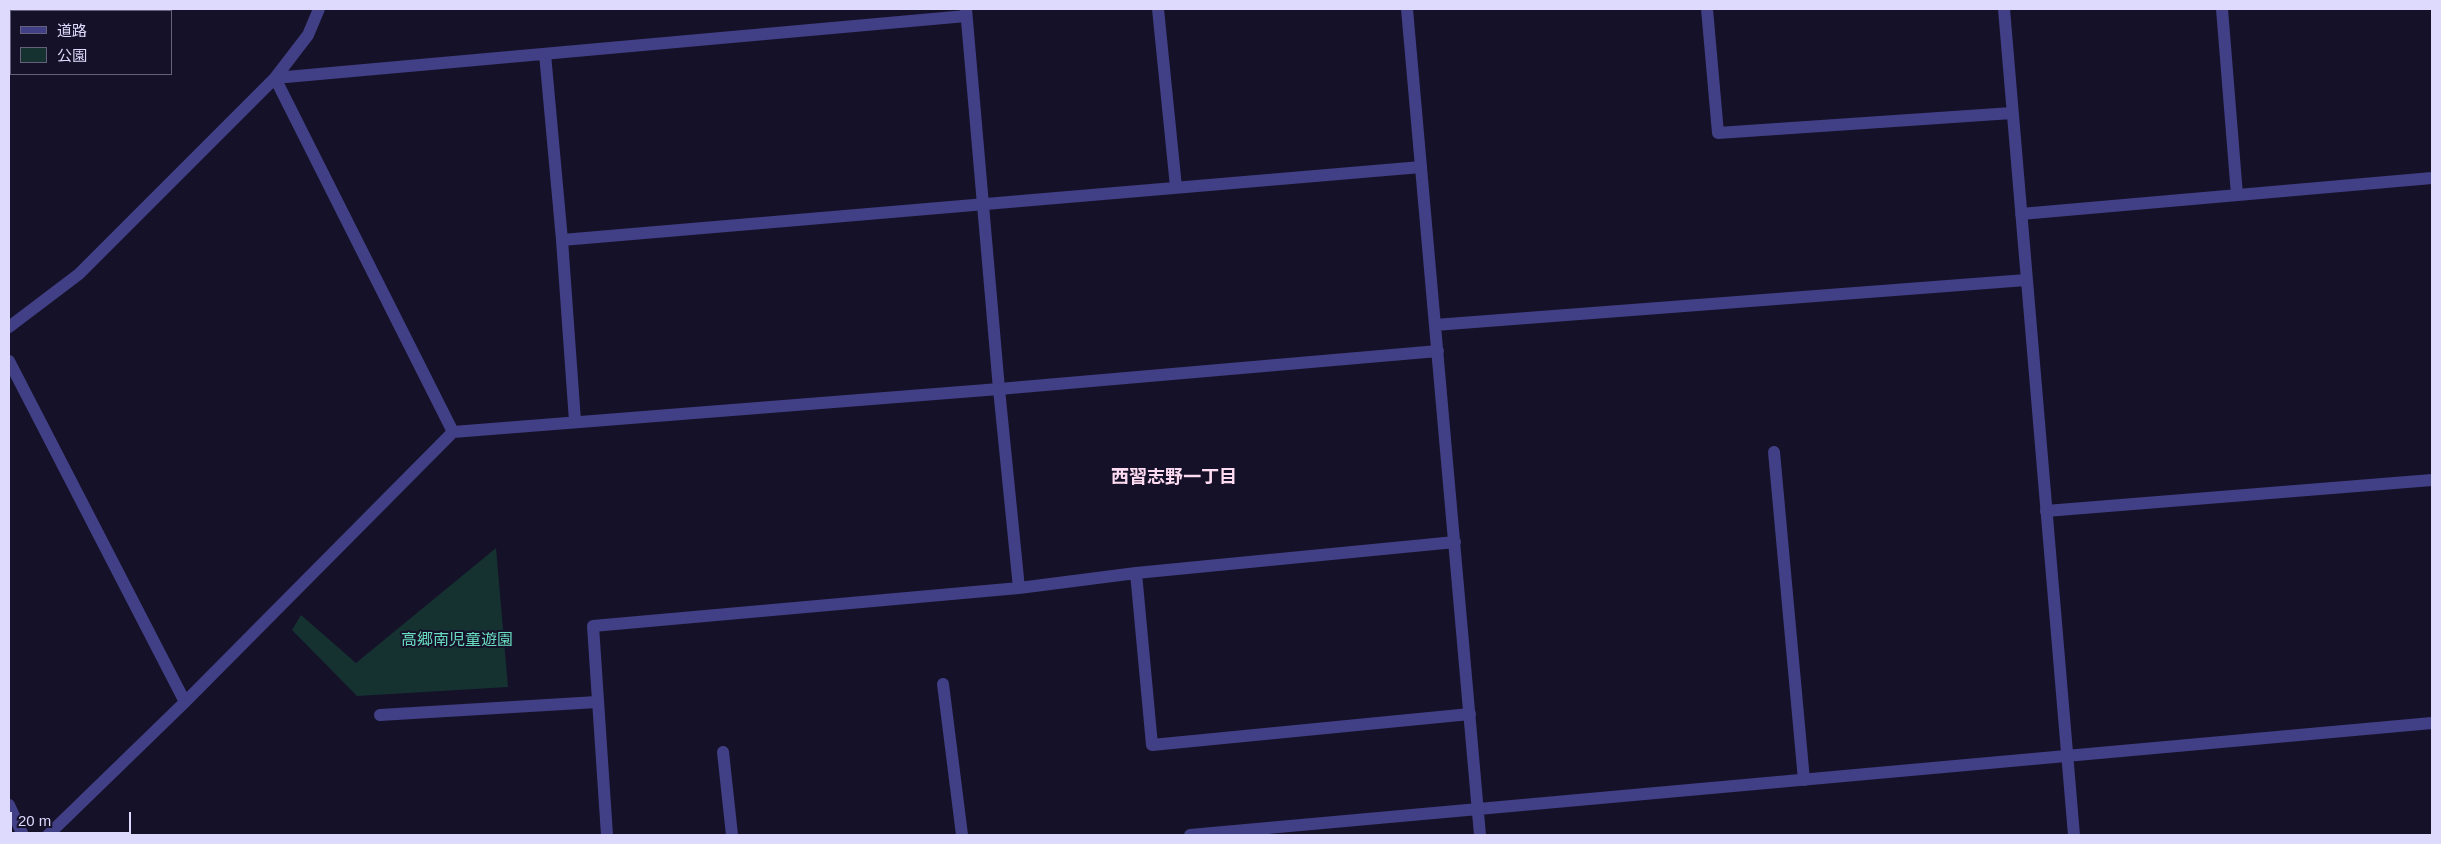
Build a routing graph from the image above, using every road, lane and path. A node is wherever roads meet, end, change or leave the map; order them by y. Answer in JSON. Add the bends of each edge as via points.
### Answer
{"nodes":[{"id":1,"x":319,"y":9,"type":"edge"},
{"id":2,"x":1158,"y":9,"type":"edge"},
{"id":3,"x":1408,"y":9,"type":"edge"},
{"id":4,"x":1707,"y":9,"type":"edge"},
{"id":5,"x":2004,"y":9,"type":"edge"},
{"id":6,"x":2222,"y":9,"type":"edge"},
{"id":7,"x":966,"y":12,"type":"edge"},
{"id":8,"x":544,"y":54,"type":"junction"},
{"id":9,"x":275,"y":78,"type":"junction"},
{"id":10,"x":2012,"y":113,"type":"junction"},
{"id":11,"x":1421,"y":167,"type":"junction"},
{"id":12,"x":2432,"y":178,"type":"edge"},
{"id":13,"x":1176,"y":187,"type":"junction"},
{"id":14,"x":2237,"y":195,"type":"junction"},
{"id":15,"x":982,"y":203,"type":"junction"},
{"id":16,"x":2021,"y":214,"type":"junction"},
{"id":17,"x":562,"y":240,"type":"junction"},
{"id":18,"x":2026,"y":280,"type":"junction"},
{"id":19,"x":1435,"y":325,"type":"junction"},
{"id":20,"x":9,"y":327,"type":"edge"},
{"id":21,"x":1438,"y":351,"type":"junction"},
{"id":22,"x":9,"y":361,"type":"edge"},
{"id":23,"x":999,"y":389,"type":"junction"},
{"id":24,"x":575,"y":421,"type":"junction"},
{"id":25,"x":453,"y":432,"type":"junction"},
{"id":26,"x":1774,"y":452,"type":"dead end"},
{"id":27,"x":2432,"y":480,"type":"edge"},
{"id":28,"x":2046,"y":511,"type":"junction"},
{"id":29,"x":1455,"y":542,"type":"junction"},
{"id":30,"x":1136,"y":573,"type":"junction"},
{"id":31,"x":1019,"y":588,"type":"junction"},
{"id":32,"x":943,"y":684,"type":"dead end"},
{"id":33,"x":185,"y":702,"type":"junction"},
{"id":34,"x":597,"y":702,"type":"junction"},
{"id":35,"x":1470,"y":714,"type":"junction"},
{"id":36,"x":380,"y":715,"type":"dead end"},
{"id":37,"x":2432,"y":723,"type":"edge"},
{"id":38,"x":723,"y":752,"type":"dead end"},
{"id":39,"x":2067,"y":756,"type":"junction"},
{"id":40,"x":1804,"y":780,"type":"junction"},
{"id":41,"x":9,"y":805,"type":"edge"},
{"id":42,"x":1478,"y":809,"type":"junction"},
{"id":43,"x":1214,"y":834,"type":"edge"},
{"id":44,"x":22,"y":835,"type":"edge"},
{"id":45,"x":48,"y":835,"type":"edge"},
{"id":46,"x":607,"y":835,"type":"edge"},
{"id":47,"x":732,"y":835,"type":"edge"},
{"id":48,"x":962,"y":835,"type":"edge"},
{"id":49,"x":1190,"y":835,"type":"edge"},
{"id":50,"x":1480,"y":835,"type":"edge"},
{"id":51,"x":2074,"y":835,"type":"edge"}],
"edges":[{"from":1,"to":9,"type":"street","via":[[308,34]]},
{"from":2,"to":13,"type":"street"},
{"from":3,"to":11,"type":"street"},
{"from":4,"to":10,"type":"street","via":[[1718,133]]},
{"from":5,"to":10,"type":"street"},
{"from":6,"to":14,"type":"street"},
{"from":7,"to":8,"type":"street"},
{"from":7,"to":15,"type":"street"},
{"from":8,"to":9,"type":"street"},
{"from":8,"to":17,"type":"street"},
{"from":9,"to":20,"type":"street","via":[[79,274]]},
{"from":9,"to":25,"type":"street"},
{"from":10,"to":16,"type":"street"},
{"from":11,"to":13,"type":"street"},
{"from":11,"to":19,"type":"street"},
{"from":12,"to":14,"type":"street"},
{"from":13,"to":15,"type":"street"},
{"from":14,"to":16,"type":"street"},
{"from":15,"to":17,"type":"street"},
{"from":15,"to":23,"type":"street"},
{"from":16,"to":18,"type":"street"},
{"from":17,"to":24,"type":"street"},
{"from":18,"to":19,"type":"street"},
{"from":18,"to":28,"type":"street"},
{"from":19,"to":21,"type":"street"},
{"from":21,"to":23,"type":"street"},
{"from":21,"to":29,"type":"street"},
{"from":22,"to":33,"type":"street"},
{"from":23,"to":24,"type":"street"},
{"from":23,"to":31,"type":"street"},
{"from":24,"to":25,"type":"street"},
{"from":25,"to":33,"type":"street"},
{"from":26,"to":40,"type":"street"},
{"from":27,"to":28,"type":"street"},
{"from":28,"to":39,"type":"street"},
{"from":29,"to":30,"type":"street"},
{"from":29,"to":35,"type":"street"},
{"from":30,"to":31,"type":"street"},
{"from":30,"to":35,"type":"street","via":[[1152,745]]},
{"from":31,"to":34,"type":"street","via":[[593,626]]},
{"from":32,"to":48,"type":"street"},
{"from":33,"to":45,"type":"street"},
{"from":34,"to":36,"type":"street"},
{"from":34,"to":46,"type":"street"},
{"from":35,"to":42,"type":"street"},
{"from":37,"to":39,"type":"street"},
{"from":38,"to":47,"type":"street"},
{"from":39,"to":40,"type":"street"},
{"from":39,"to":51,"type":"street"},
{"from":40,"to":42,"type":"street"},
{"from":41,"to":44,"type":"street"},
{"from":42,"to":43,"type":"street"},
{"from":42,"to":50,"type":"street"},
{"from":43,"to":49,"type":"street"}]}
